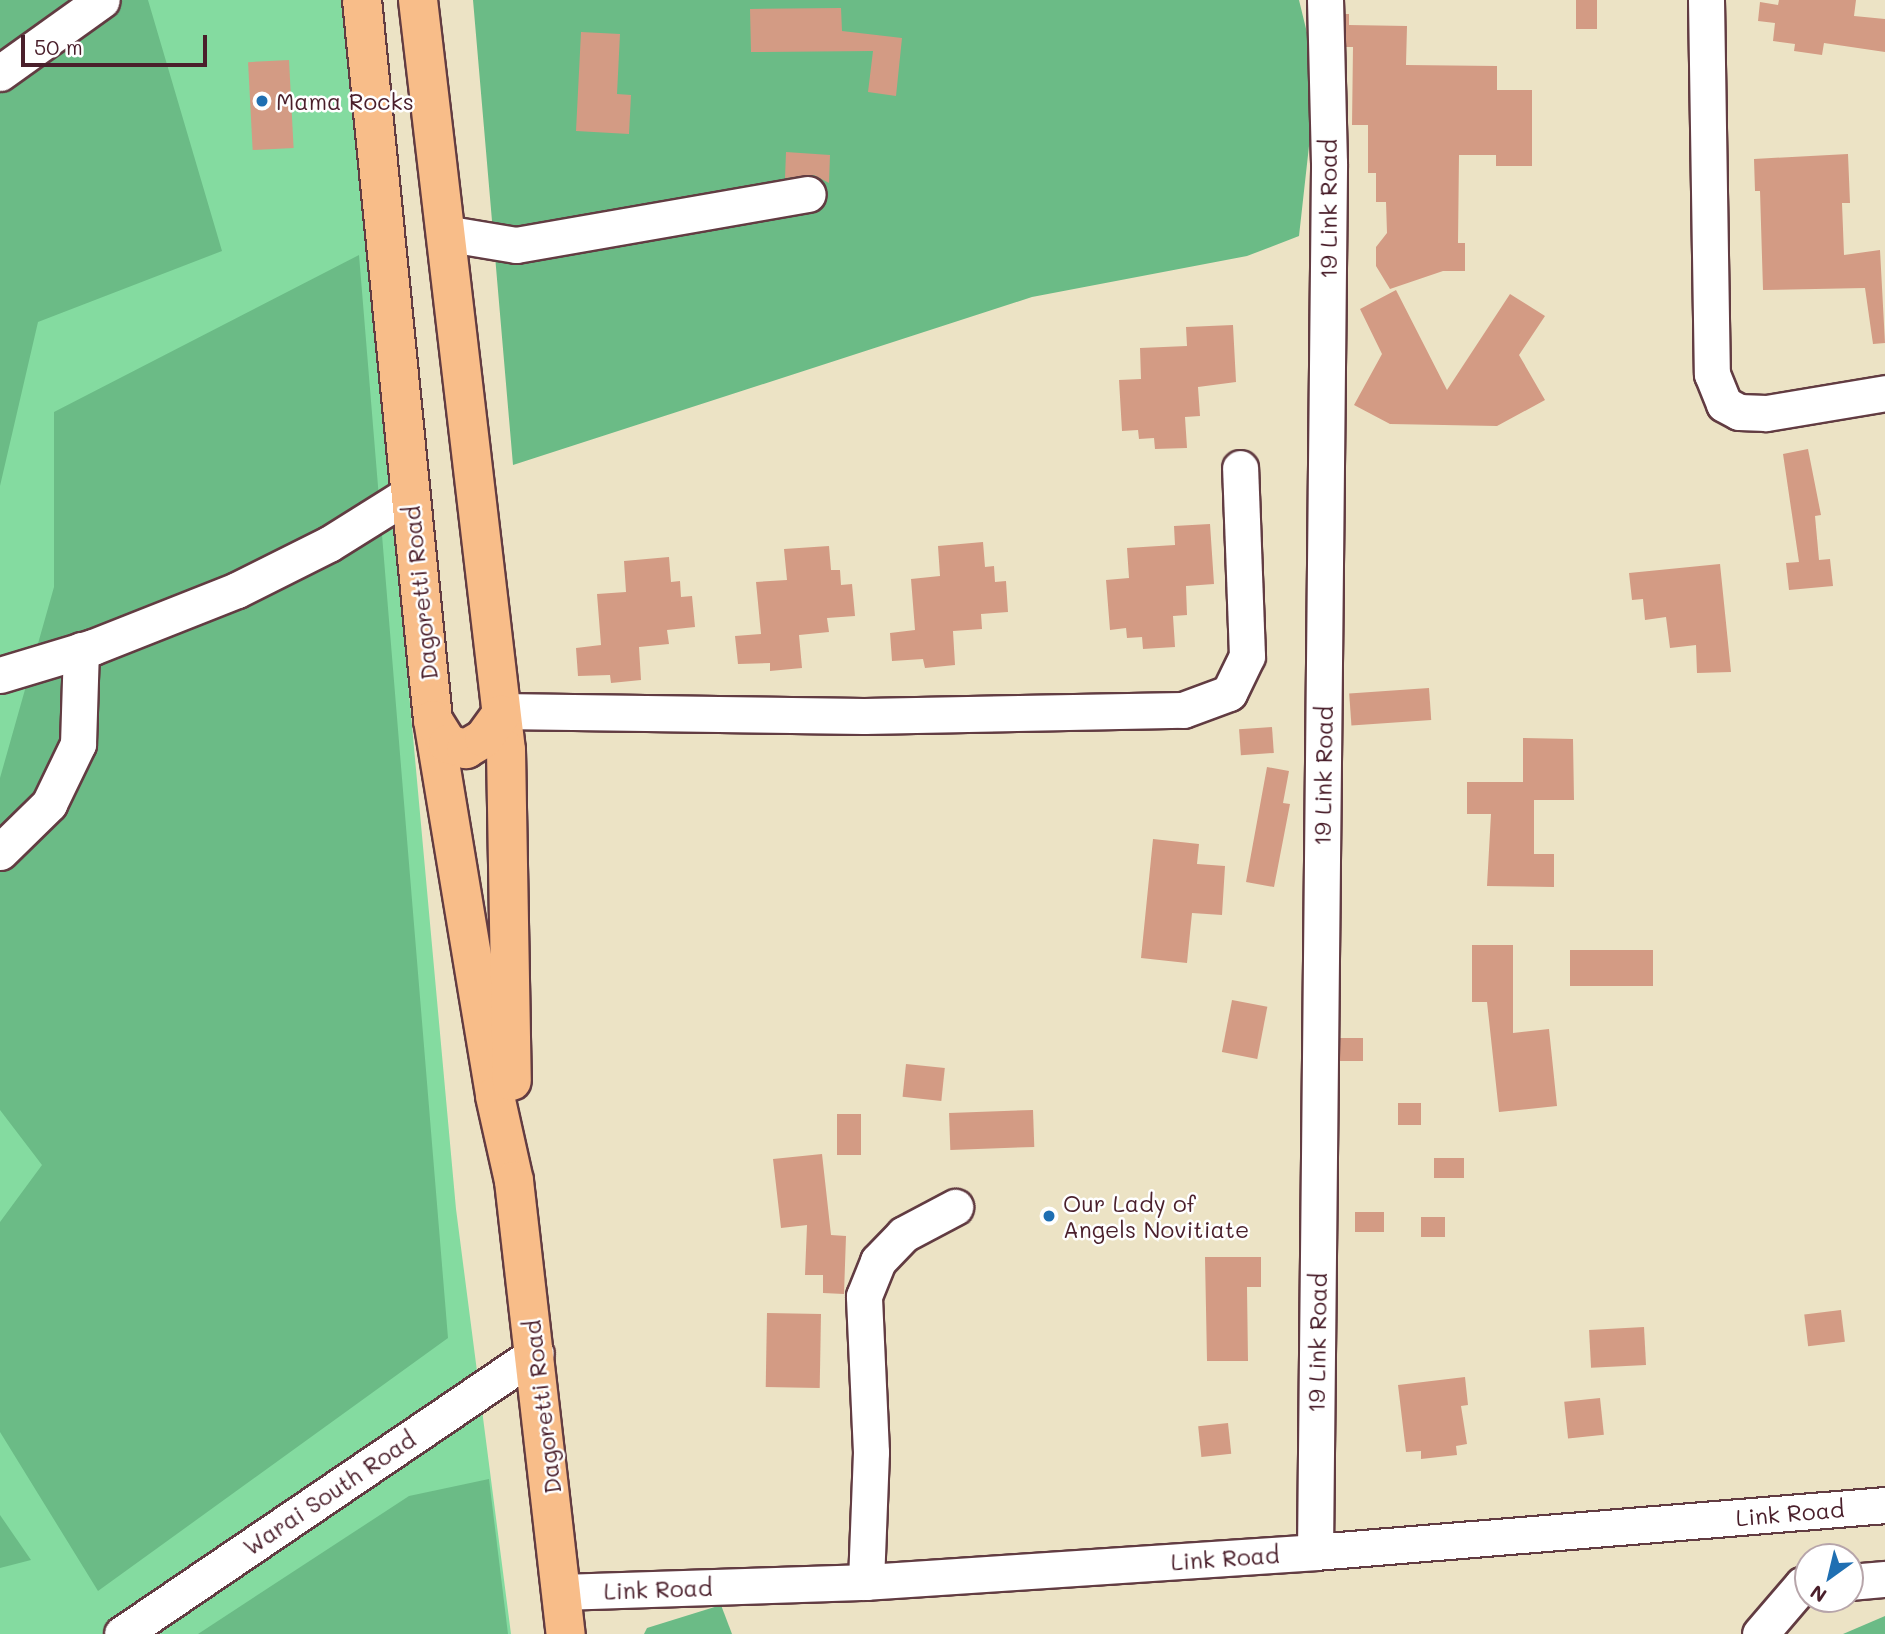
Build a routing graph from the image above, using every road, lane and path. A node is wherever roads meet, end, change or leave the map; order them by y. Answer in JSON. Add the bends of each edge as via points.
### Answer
{"nodes":[{"id":1,"x":102,"y":0,"type":"edge"},
{"id":2,"x":362,"y":0,"type":"edge"},
{"id":3,"x":418,"y":0,"type":"edge"},
{"id":4,"x":1325,"y":0,"type":"edge"},
{"id":5,"x":1706,"y":0,"type":"edge"},
{"id":6,"x":0,"y":73,"type":"edge"},
{"id":7,"x":808,"y":194,"type":"dead end"},
{"id":8,"x":444,"y":233,"type":"junction"},
{"id":9,"x":1885,"y":393,"type":"edge"},
{"id":10,"x":1240,"y":468,"type":"dead end"},
{"id":11,"x":409,"y":494,"type":"junction"},
{"id":12,"x":81,"y":650,"type":"junction"},
{"id":13,"x":0,"y":675,"type":"edge"},
{"id":14,"x":501,"y":713,"type":"junction"},
{"id":15,"x":433,"y":720,"type":"junction"},
{"id":16,"x":0,"y":852,"type":"edge"},
{"id":17,"x":514,"y":1181,"type":"junction"},
{"id":18,"x":955,"y":1207,"type":"dead end"},
{"id":19,"x":536,"y":1353,"type":"junction"},
{"id":20,"x":1885,"y":1505,"type":"edge"},
{"id":21,"x":1315,"y":1552,"type":"junction"},
{"id":22,"x":1885,"y":1578,"type":"edge"},
{"id":23,"x":1864,"y":1580,"type":"edge"},
{"id":24,"x":866,"y":1582,"type":"junction"},
{"id":25,"x":563,"y":1592,"type":"junction"},
{"id":26,"x":1794,"y":1594,"type":"edge"},
{"id":27,"x":122,"y":1634,"type":"edge"},
{"id":28,"x":566,"y":1634,"type":"edge"},
{"id":29,"x":1760,"y":1634,"type":"edge"}],
"edges":[{"from":1,"to":6,"type":"street"},
{"from":2,"to":11,"type":"main road","name":"Dagoretti Road"},
{"from":3,"to":8,"type":"main road","name":"Dagoretti Road"},
{"from":4,"to":21,"type":"street","name":"19 Link Road","via":[[1329,191]]},
{"from":5,"to":9,"type":"street","via":[[1712,374],[1724,404],[1739,412],[1766,413]]},
{"from":7,"to":8,"type":"street","via":[[516,244]]},
{"from":8,"to":14,"type":"main road","name":"Dagoretti Road"},
{"from":10,"to":14,"type":"street","via":[[1247,656],[1228,693],[1184,710],[864,716]]},
{"from":11,"to":12,"type":"street","via":[[329,544],[237,590]]},
{"from":11,"to":15,"type":"main road","name":"Dagoretti Road"},
{"from":12,"to":13,"type":"street"},
{"from":12,"to":16,"type":"street","via":[[78,744],[49,804]]},
{"from":14,"to":15,"type":"main road","via":[[484,738],[466,749],[448,744]]},
{"from":14,"to":17,"type":"main road","name":"Dagoretti Road","via":[[506,750]]},
{"from":15,"to":17,"type":"main road","name":"Dagoretti Road","via":[[495,1096]]},
{"from":17,"to":19,"type":"main road","name":"Dagoretti Road"},
{"from":18,"to":24,"type":"street","via":[[904,1234],[878,1261],[864,1296],[871,1452]]},
{"from":19,"to":25,"type":"main road","name":"Dagoretti Road"},
{"from":19,"to":27,"type":"street","name":"Warai South Road"},
{"from":20,"to":21,"type":"street","name":"Link Road"},
{"from":21,"to":24,"type":"street","name":"Link Road"},
{"from":22,"to":23,"type":"street"},
{"from":24,"to":25,"type":"street","name":"Link Road"},
{"from":25,"to":28,"type":"main road","name":"Dagoretti Road"},
{"from":26,"to":29,"type":"street"}]}
